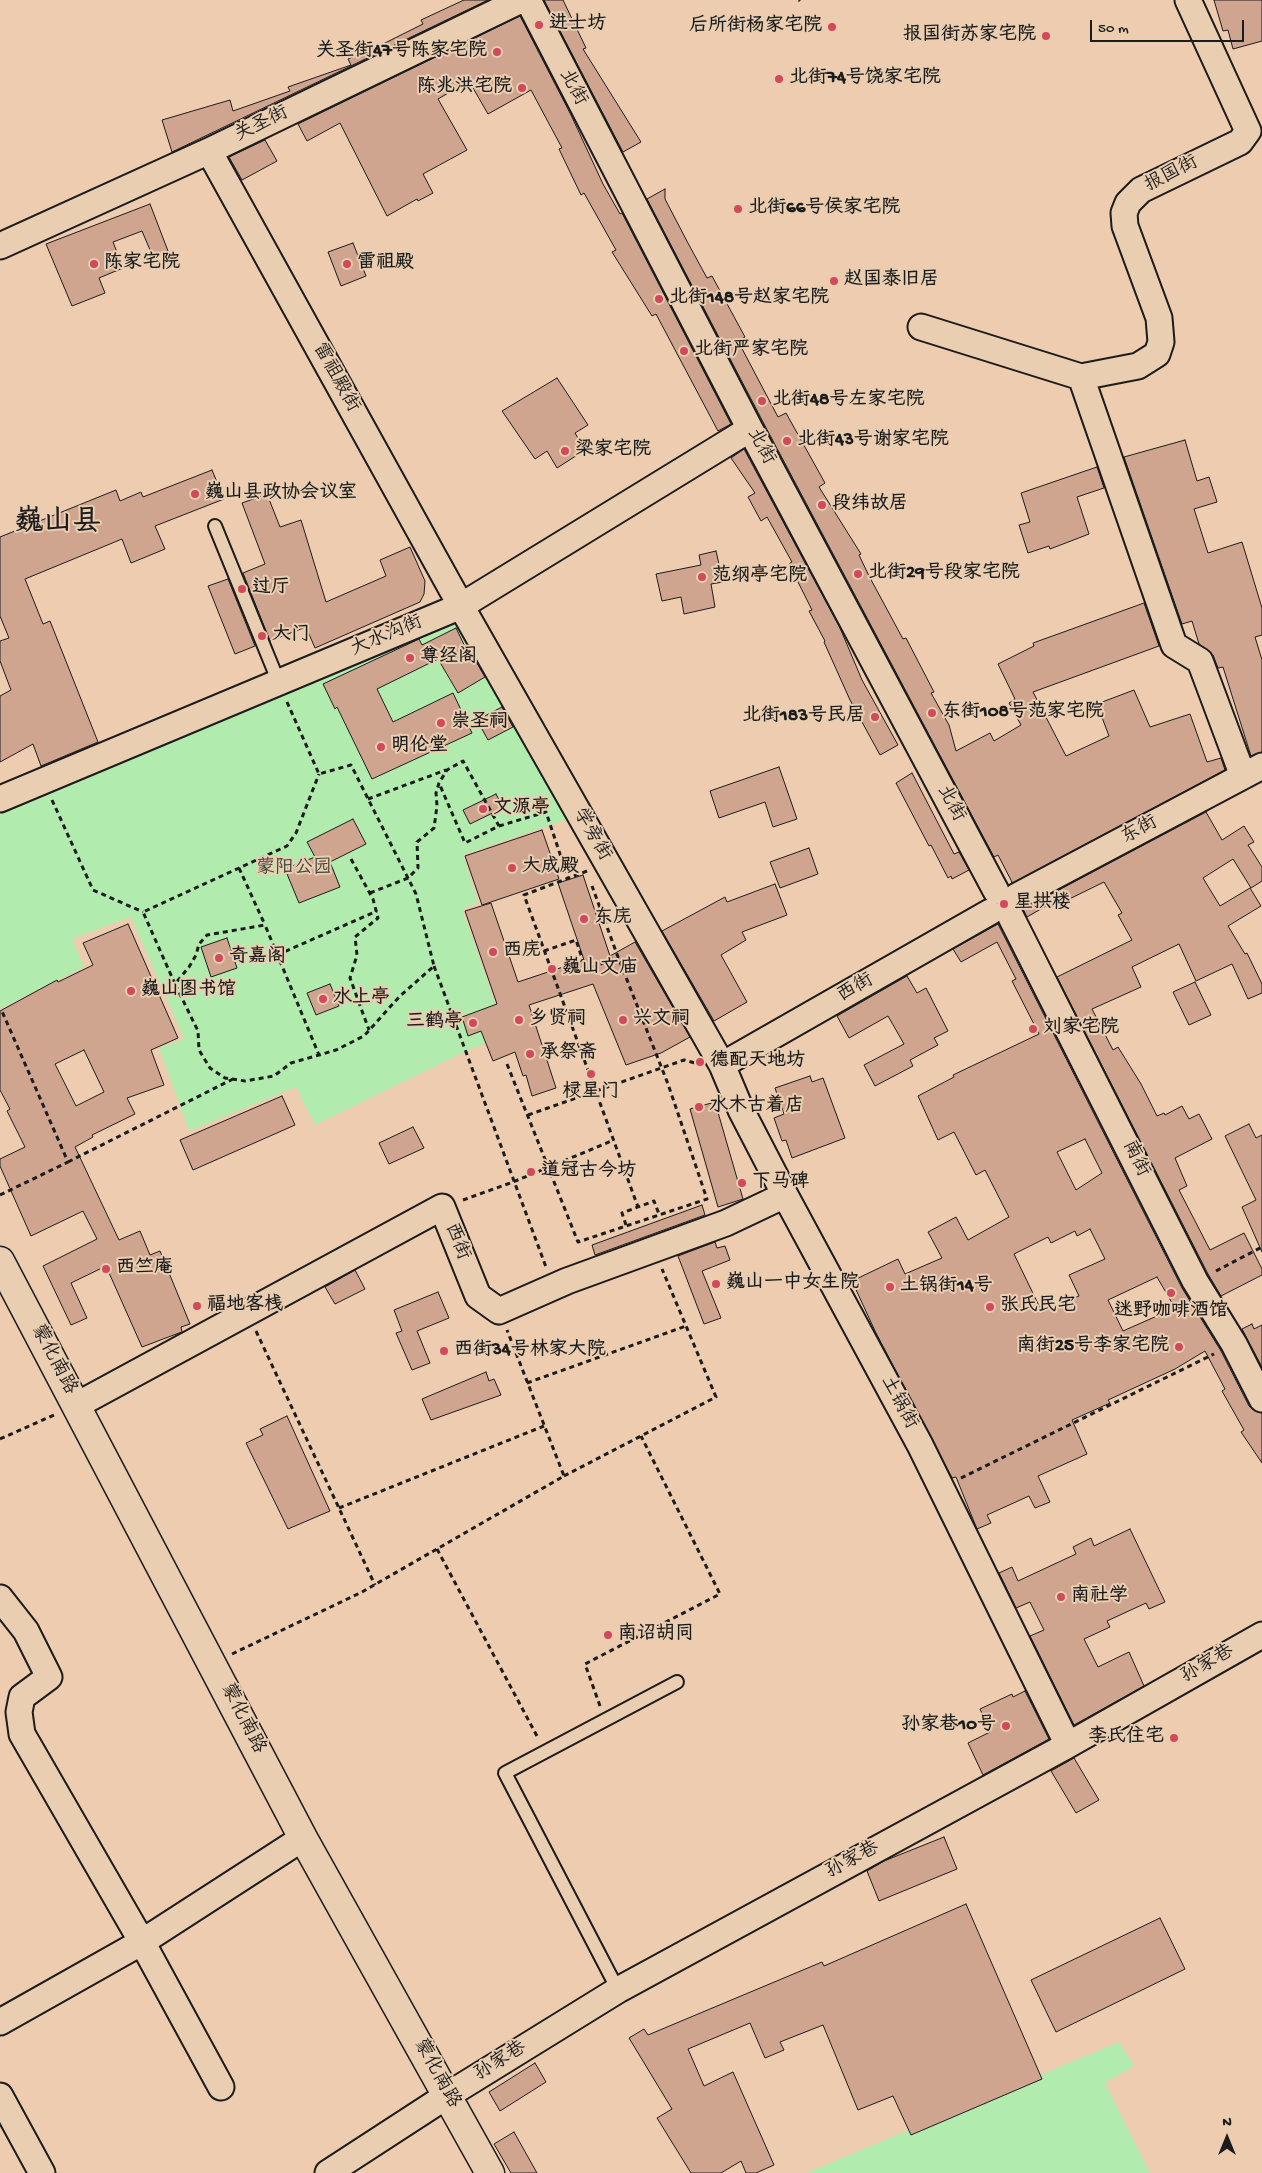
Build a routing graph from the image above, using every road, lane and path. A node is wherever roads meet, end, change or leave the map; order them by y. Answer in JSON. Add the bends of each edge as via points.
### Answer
{"nodes":[{"id":1,"x":521,"y":0,"type":"edge"},
{"id":2,"x":528,"y":0,"type":"edge"},
{"id":3,"x":1188,"y":0,"type":"edge"},
{"id":4,"x":1255,"y":127,"type":"edge"},
{"id":5,"x":209,"y":151,"type":"junction"},
{"id":6,"x":0,"y":246,"type":"edge"},
{"id":7,"x":921,"y":327,"type":"dead end"},
{"id":8,"x":1081,"y":378,"type":"junction"},
{"id":9,"x":750,"y":429,"type":"junction"},
{"id":10,"x":215,"y":526,"type":"dead end"},
{"id":11,"x":461,"y":606,"type":"junction"},
{"id":12,"x":279,"y":683,"type":"junction"},
{"id":13,"x":447,"y":770,"type":"junction"},
{"id":14,"x":1253,"y":771,"type":"edge"},
{"id":15,"x":319,"y":774,"type":"junction"},
{"id":16,"x":43,"y":781,"type":"junction"},
{"id":17,"x":439,"y":783,"type":"junction"},
{"id":18,"x":0,"y":798,"type":"edge"},
{"id":19,"x":368,"y":799,"type":"junction"},
{"id":20,"x":499,"y":826,"type":"junction"},
{"id":21,"x":352,"y":859,"type":"dead end"},
{"id":22,"x":240,"y":868,"type":"junction"},
{"id":23,"x":408,"y":878,"type":"junction"},
{"id":24,"x":568,"y":878,"type":"junction"},
{"id":25,"x":370,"y":893,"type":"junction"},
{"id":26,"x":1004,"y":904,"type":"junction"},
{"id":27,"x":377,"y":911,"type":"junction"},
{"id":28,"x":143,"y":912,"type":"junction"},
{"id":29,"x":265,"y":925,"type":"junction"},
{"id":30,"x":544,"y":951,"type":"junction"},
{"id":31,"x":277,"y":955,"type":"junction"},
{"id":32,"x":618,"y":957,"type":"junction"},
{"id":33,"x":434,"y":966,"type":"junction"},
{"id":34,"x":175,"y":984,"type":"junction"},
{"id":35,"x":1,"y":1009,"type":"edge"},
{"id":36,"x":369,"y":1031,"type":"junction"},
{"id":37,"x":319,"y":1055,"type":"junction"},
{"id":38,"x":720,"y":1062,"type":"junction"},
{"id":39,"x":508,"y":1064,"type":"dead end"},
{"id":40,"x":662,"y":1067,"type":"junction"},
{"id":41,"x":233,"y":1079,"type":"junction"},
{"id":42,"x":596,"y":1092,"type":"junction"},
{"id":43,"x":528,"y":1115,"type":"junction"},
{"id":44,"x":614,"y":1140,"type":"junction"},
{"id":45,"x":68,"y":1162,"type":"junction"},
{"id":46,"x":548,"y":1166,"type":"junction"},
{"id":47,"x":513,"y":1182,"type":"junction"},
{"id":48,"x":0,"y":1194,"type":"edge"},
{"id":49,"x":785,"y":1196,"type":"junction"},
{"id":50,"x":442,"y":1207,"type":"junction"},
{"id":51,"x":638,"y":1207,"type":"junction"},
{"id":52,"x":659,"y":1214,"type":"junction"},
{"id":53,"x":626,"y":1226,"type":"junction"},
{"id":54,"x":1262,"y":1246,"type":"edge"},
{"id":55,"x":654,"y":1249,"type":"junction"},
{"id":56,"x":0,"y":1261,"type":"edge"},
{"id":57,"x":1195,"y":1281,"type":"junction"},
{"id":58,"x":553,"y":1287,"type":"junction"},
{"id":59,"x":499,"y":1311,"type":"junction"},
{"id":60,"x":247,"y":1313,"type":"junction"},
{"id":61,"x":686,"y":1326,"type":"junction"},
{"id":62,"x":1234,"y":1344,"type":"junction"},
{"id":63,"x":527,"y":1383,"type":"junction"},
{"id":64,"x":1262,"y":1399,"type":"edge"},
{"id":65,"x":77,"y":1405,"type":"junction"},
{"id":66,"x":544,"y":1426,"type":"junction"},
{"id":67,"x":642,"y":1436,"type":"junction"},
{"id":68,"x":0,"y":1439,"type":"edge"},
{"id":69,"x":564,"y":1476,"type":"junction"},
{"id":70,"x":941,"y":1488,"type":"junction"},
{"id":71,"x":339,"y":1508,"type":"junction"},
{"id":72,"x":437,"y":1549,"type":"junction"},
{"id":73,"x":375,"y":1584,"type":"junction"},
{"id":74,"x":0,"y":1598,"type":"edge"},
{"id":75,"x":1262,"y":1635,"type":"edge"},
{"id":76,"x":213,"y":1663,"type":"junction"},
{"id":77,"x":677,"y":1682,"type":"dead end"},
{"id":78,"x":606,"y":1720,"type":"junction"},
{"id":79,"x":1068,"y":1745,"type":"junction"},
{"id":80,"x":545,"y":1752,"type":"junction"},
{"id":81,"x":303,"y":1838,"type":"junction"},
{"id":82,"x":142,"y":1942,"type":"junction"},
{"id":83,"x":618,"y":1990,"type":"junction"},
{"id":84,"x":0,"y":2022,"type":"edge"},
{"id":85,"x":222,"y":2087,"type":"dead end"},
{"id":86,"x":448,"y":2095,"type":"junction"},
{"id":87,"x":0,"y":2096,"type":"edge"},
{"id":88,"x":42,"y":2173,"type":"edge"},
{"id":89,"x":328,"y":2173,"type":"edge"},
{"id":90,"x":490,"y":2173,"type":"edge"}],
"edges":[{"from":1,"to":5,"type":"street","name":"关圣街"},
{"from":2,"to":9,"type":"street","name":"北街"},
{"from":3,"to":4,"type":"street","name":"报国街"},
{"from":4,"to":8,"type":"street","name":"报国街","via":[[1240,142],[1141,190],[1128,202],[1124,213],[1125,226],[1159,318],[1161,342],[1157,354],[1138,366]]},
{"from":5,"to":6,"type":"street","name":"关圣街"},
{"from":5,"to":11,"type":"street","name":"雷祖殿街"},
{"from":7,"to":8,"type":"street"},
{"from":8,"to":14,"type":"street","via":[[1174,645],[1200,661]]},
{"from":9,"to":11,"type":"street","name":"大水沟街"},
{"from":9,"to":26,"type":"street","name":"北街"},
{"from":10,"to":12,"type":"lane"},
{"from":11,"to":12,"type":"street","name":"大水沟街"},
{"from":11,"to":38,"type":"street","name":"学旁街"},
{"from":12,"to":15,"type":"path"},
{"from":12,"to":16,"type":"street","name":"大水沟街"},
{"from":13,"to":17,"type":"path"},
{"from":13,"to":19,"type":"path"},
{"from":13,"to":20,"type":"path","via":[[463,761]]},
{"from":14,"to":26,"type":"street","name":"东街"},
{"from":15,"to":19,"type":"path","via":[[351,766]]},
{"from":15,"to":22,"type":"path","via":[[296,833],[287,846]]},
{"from":16,"to":18,"type":"street","name":"大水沟街"},
{"from":16,"to":28,"type":"path","via":[[93,890]]},
{"from":17,"to":20,"type":"path","via":[[465,843]]},
{"from":17,"to":23,"type":"path","via":[[434,828],[417,842],[418,868]]},
{"from":19,"to":23,"type":"path"},
{"from":20,"to":24,"type":"path","via":[[546,812]]},
{"from":21,"to":25,"type":"path"},
{"from":22,"to":28,"type":"path"},
{"from":22,"to":29,"type":"path"},
{"from":23,"to":25,"type":"path"},
{"from":23,"to":33,"type":"path","via":[[416,894]]},
{"from":24,"to":30,"type":"path","via":[[524,895]]},
{"from":24,"to":32,"type":"path","via":[[586,870]]},
{"from":25,"to":27,"type":"path"},
{"from":26,"to":38,"type":"street","name":"西街"},
{"from":26,"to":57,"type":"street","name":"南街"},
{"from":27,"to":31,"type":"path"},
{"from":27,"to":36,"type":"path","via":[[378,918],[355,937],[357,955],[350,978]]},
{"from":28,"to":34,"type":"path"},
{"from":29,"to":31,"type":"path"},
{"from":29,"to":34,"type":"path","via":[[207,935]]},
{"from":30,"to":32,"type":"path","via":[[576,940],[586,970]]},
{"from":30,"to":42,"type":"path"},
{"from":31,"to":37,"type":"path"},
{"from":32,"to":40,"type":"path"},
{"from":33,"to":36,"type":"path","via":[[399,997]]},
{"from":33,"to":47,"type":"path"},
{"from":34,"to":41,"type":"path","via":[[198,1032],[198,1050],[210,1068],[225,1078]]},
{"from":35,"to":45,"type":"path"},
{"from":36,"to":37,"type":"path","via":[[336,1050]]},
{"from":37,"to":41,"type":"path","via":[[291,1063],[274,1076],[245,1081]]},
{"from":38,"to":40,"type":"path","via":[[700,1064],[684,1060]]},
{"from":38,"to":49,"type":"street","name":"土锅街"},
{"from":39,"to":43,"type":"path"},
{"from":40,"to":42,"type":"path"},
{"from":40,"to":52,"type":"path","via":[[707,1198]]},
{"from":41,"to":45,"type":"path"},
{"from":42,"to":43,"type":"path"},
{"from":42,"to":44,"type":"path"},
{"from":43,"to":46,"type":"path"},
{"from":44,"to":46,"type":"path"},
{"from":44,"to":51,"type":"path"},
{"from":45,"to":48,"type":"path"},
{"from":46,"to":47,"type":"path"},
{"from":46,"to":53,"type":"path","via":[[578,1242]]},
{"from":47,"to":50,"type":"path"},
{"from":47,"to":58,"type":"path"},
{"from":49,"to":55,"type":"street","via":[[726,1223]]},
{"from":49,"to":70,"type":"street","name":"土锅街"},
{"from":50,"to":59,"type":"street","name":"西街","via":[[478,1296]]},
{"from":50,"to":60,"type":"street","name":"西街"},
{"from":51,"to":52,"type":"path","via":[[654,1201]]},
{"from":51,"to":53,"type":"path","via":[[622,1213]]},
{"from":52,"to":53,"type":"path"},
{"from":54,"to":57,"type":"path"},
{"from":55,"to":58,"type":"street"},
{"from":55,"to":61,"type":"path"},
{"from":56,"to":65,"type":"main road","name":"蒙化南路"},
{"from":57,"to":62,"type":"street","name":"南街"},
{"from":58,"to":59,"type":"street"},
{"from":59,"to":63,"type":"path"},
{"from":60,"to":65,"type":"street","name":"西街"},
{"from":60,"to":71,"type":"path"},
{"from":61,"to":63,"type":"path"},
{"from":61,"to":67,"type":"path","via":[[716,1397]]},
{"from":62,"to":64,"type":"street","name":"南街"},
{"from":62,"to":70,"type":"path"},
{"from":63,"to":66,"type":"path"},
{"from":65,"to":68,"type":"path"},
{"from":65,"to":76,"type":"main road","name":"蒙化南路"},
{"from":66,"to":69,"type":"path"},
{"from":66,"to":71,"type":"path"},
{"from":67,"to":69,"type":"path"},
{"from":67,"to":78,"type":"path","via":[[720,1594],[585,1664]]},
{"from":69,"to":72,"type":"path"},
{"from":70,"to":79,"type":"street","name":"土锅街"},
{"from":71,"to":73,"type":"path"},
{"from":72,"to":73,"type":"path"},
{"from":72,"to":80,"type":"path"},
{"from":73,"to":76,"type":"path"},
{"from":74,"to":82,"type":"street","via":[[26,1631],[49,1677],[22,1697],[19,1712],[22,1734]]},
{"from":75,"to":79,"type":"street","name":"孙家巷"},
{"from":76,"to":81,"type":"main road","name":"蒙化南路"},
{"from":77,"to":78,"type":"lane"},
{"from":78,"to":80,"type":"lane"},
{"from":79,"to":83,"type":"street","name":"孙家巷"},
{"from":80,"to":83,"type":"lane","via":[[505,1773]]},
{"from":81,"to":82,"type":"street"},
{"from":81,"to":86,"type":"main road","name":"蒙化南路"},
{"from":82,"to":84,"type":"street"},
{"from":82,"to":85,"type":"street"},
{"from":83,"to":86,"type":"street","name":"孙家巷"},
{"from":86,"to":89,"type":"street","name":"孙家巷"},
{"from":86,"to":90,"type":"main road","name":"蒙化南路"},
{"from":87,"to":88,"type":"street"}]}
